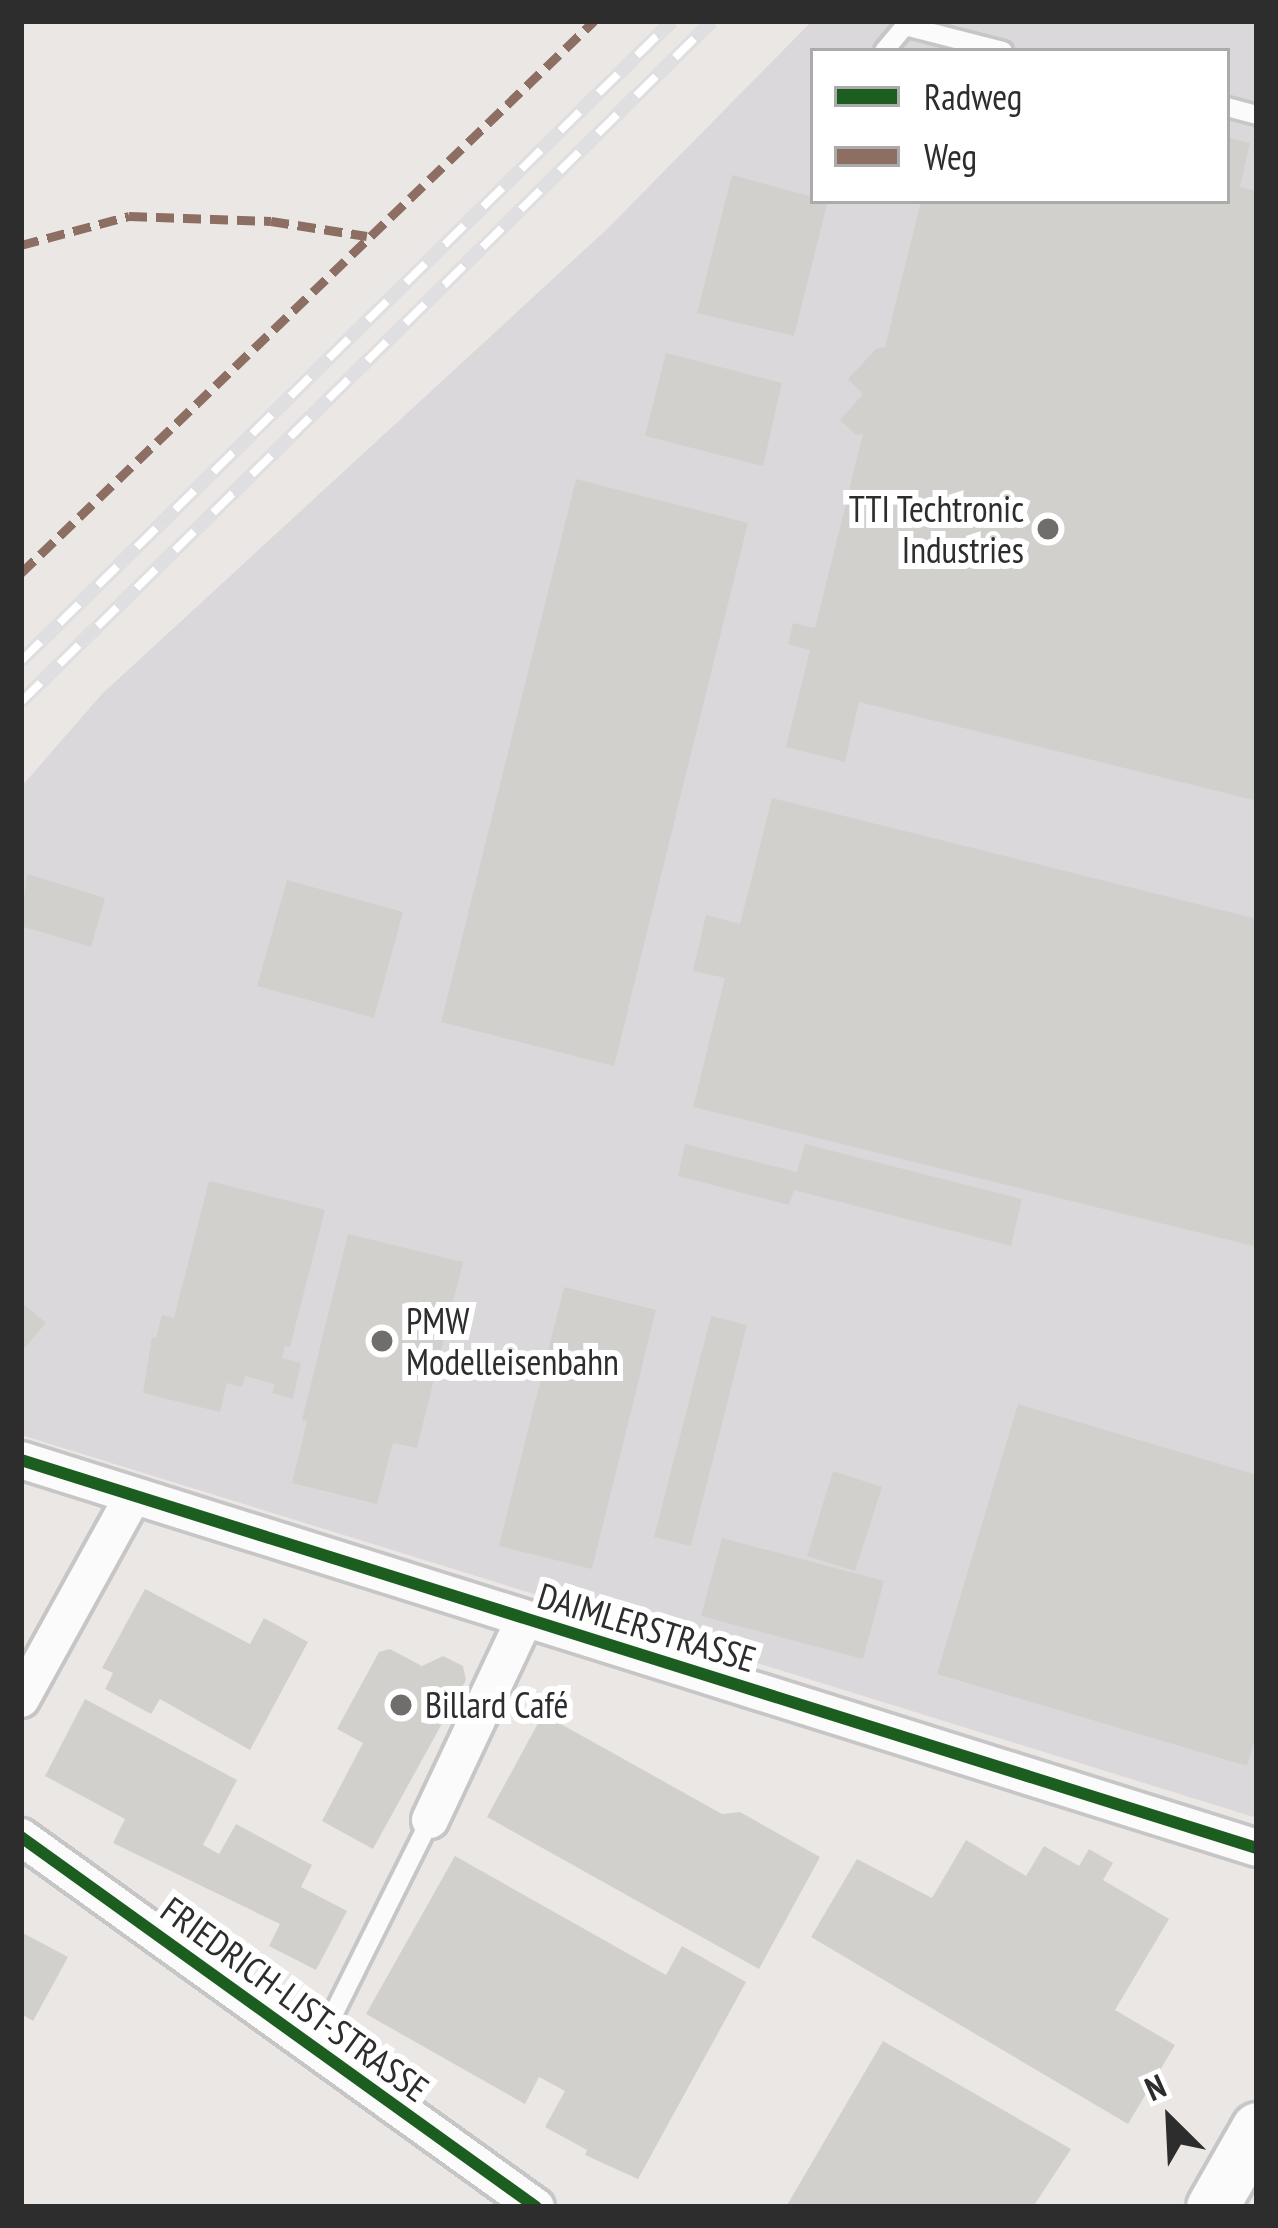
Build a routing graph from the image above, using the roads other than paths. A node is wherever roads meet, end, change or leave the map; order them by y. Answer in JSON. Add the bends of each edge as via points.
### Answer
{"nodes":[{"id":1,"x":887,"y":48,"type":"edge"},
{"id":2,"x":991,"y":48,"type":"edge"},
{"id":3,"x":21,"y":1460,"type":"edge"},
{"id":4,"x":132,"y":1498,"type":"junction"},
{"id":5,"x":524,"y":1620,"type":"junction"},
{"id":6,"x":21,"y":1700,"type":"edge"},
{"id":7,"x":430,"y":1820,"type":"joint"},
{"id":8,"x":21,"y":1838,"type":"edge"},
{"id":9,"x":1257,"y":1848,"type":"edge"},
{"id":10,"x":315,"y":2051,"type":"junction"},
{"id":11,"x":1257,"y":2128,"type":"edge"},
{"id":12,"x":536,"y":2207,"type":"edge"},
{"id":13,"x":1212,"y":2207,"type":"edge"}],
"edges":[{"from":1,"to":2,"type":"lane","via":[[905,26]]},
{"from":3,"to":4,"type":"street","name":"DAIMLERSTRASSE"},
{"from":4,"to":5,"type":"street","name":"DAIMLERSTRASSE"},
{"from":4,"to":6,"type":"street"},
{"from":5,"to":7,"type":"street","name":"DAIMLERSTRASSE"},
{"from":5,"to":9,"type":"street","name":"DAIMLERSTRASSE"},
{"from":7,"to":10,"type":"lane"},
{"from":8,"to":10,"type":"street","name":"FRIEDRICH-LIST-STRASSE"},
{"from":10,"to":12,"type":"street","name":"FRIEDRICH-LIST-STRASSE"},
{"from":11,"to":13,"type":"main road"}]}
